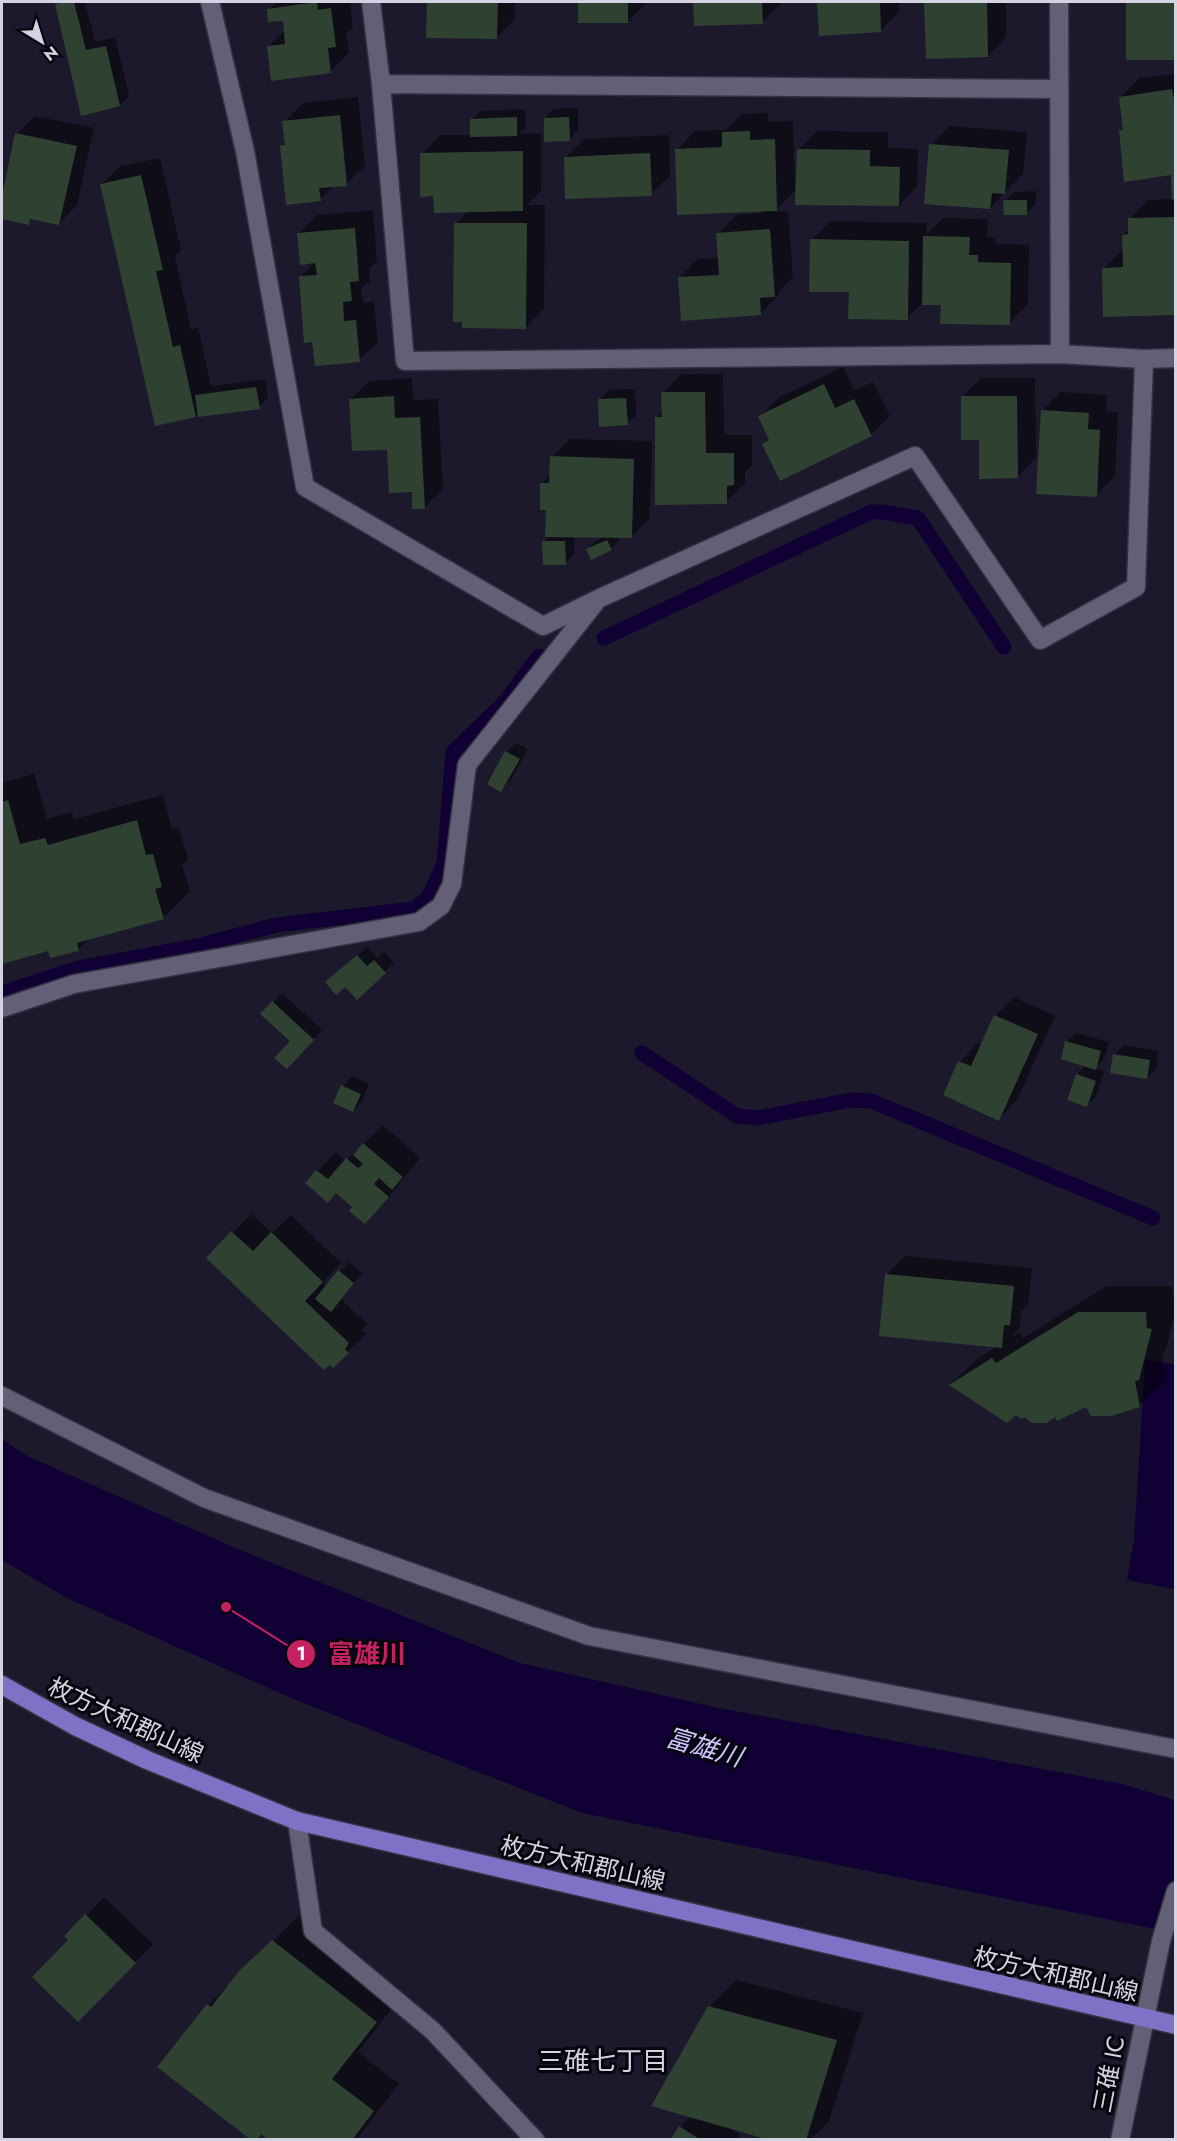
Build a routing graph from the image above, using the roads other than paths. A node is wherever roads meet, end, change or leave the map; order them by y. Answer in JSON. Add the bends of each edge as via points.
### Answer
{"nodes":[{"id":1,"x":210,"y":2,"type":"edge"},
{"id":2,"x":371,"y":2,"type":"edge"},
{"id":3,"x":1059,"y":2,"type":"edge"},
{"id":4,"x":381,"y":84,"type":"junction"},
{"id":5,"x":1059,"y":89,"type":"junction"},
{"id":6,"x":1060,"y":354,"type":"junction"},
{"id":7,"x":1176,"y":358,"type":"edge"},
{"id":8,"x":1144,"y":359,"type":"junction"},
{"id":9,"x":600,"y":598,"type":"junction"},
{"id":10,"x":2,"y":1008,"type":"edge"},
{"id":11,"x":2,"y":1396,"type":"edge"},
{"id":12,"x":2,"y":1685,"type":"edge"},
{"id":13,"x":1176,"y":1749,"type":"edge"},
{"id":14,"x":297,"y":1821,"type":"junction"},
{"id":15,"x":1176,"y":1891,"type":"edge"},
{"id":16,"x":1144,"y":2019,"type":"junction"},
{"id":17,"x":1176,"y":2025,"type":"edge"},
{"id":18,"x":535,"y":2139,"type":"edge"},
{"id":19,"x":1120,"y":2139,"type":"edge"}],
"edges":[{"from":1,"to":9,"type":"street","via":[[245,151],[305,487],[543,626]]},
{"from":2,"to":4,"type":"street"},
{"from":3,"to":5,"type":"street"},
{"from":4,"to":5,"type":"street"},
{"from":4,"to":6,"type":"street","via":[[405,361]]},
{"from":5,"to":6,"type":"street"},
{"from":6,"to":8,"type":"street"},
{"from":7,"to":8,"type":"street"},
{"from":8,"to":9,"type":"street","via":[[1136,587],[1040,640],[915,456]]},
{"from":9,"to":10,"type":"street","via":[[467,765],[452,884],[441,906],[419,922],[74,984]]},
{"from":11,"to":13,"type":"street","via":[[204,1498],[589,1636]]},
{"from":12,"to":14,"type":"main road","name":"枚方大和郡山線","via":[[147,1760]]},
{"from":14,"to":16,"type":"main road","name":"枚方大和郡山線"},
{"from":14,"to":18,"type":"street","via":[[313,1931],[433,2031]]},
{"from":15,"to":16,"type":"street","name":"三碓 IC"},
{"from":16,"to":17,"type":"main road","name":"枚方大和郡山線"},
{"from":16,"to":19,"type":"street","name":"三碓 IC"}]}
